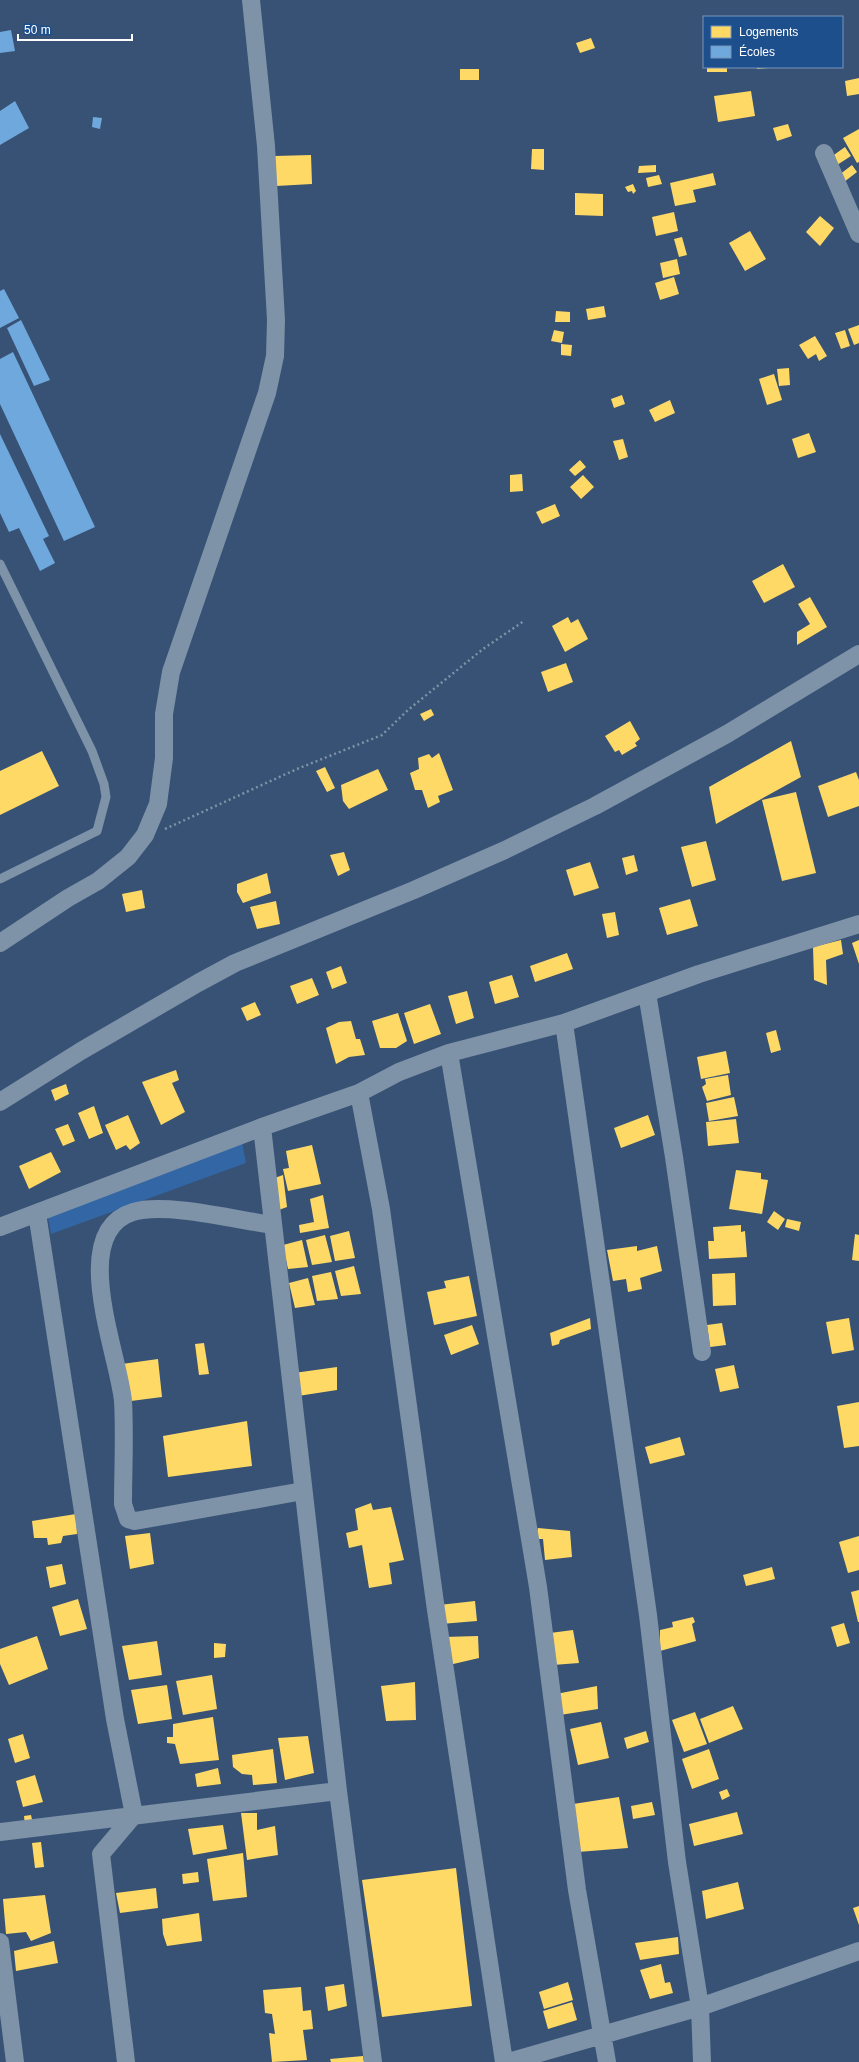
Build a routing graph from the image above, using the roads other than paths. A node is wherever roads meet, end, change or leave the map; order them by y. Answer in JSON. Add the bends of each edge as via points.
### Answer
{"nodes":[{"id":1,"x":251,"y":0,"type":"edge"},
{"id":2,"x":824,"y":153,"type":"dead end"},
{"id":3,"x":859,"y":234,"type":"edge"},
{"id":4,"x":0,"y":564,"type":"edge"},
{"id":5,"x":859,"y":654,"type":"edge"},
{"id":6,"x":0,"y":880,"type":"edge"},
{"id":7,"x":859,"y":924,"type":"edge"},
{"id":8,"x":0,"y":943,"type":"edge"},
{"id":9,"x":647,"y":993,"type":"junction"},
{"id":10,"x":564,"y":1023,"type":"junction"},
{"id":11,"x":449,"y":1053,"type":"junction"},
{"id":12,"x":359,"y":1093,"type":"junction"},
{"id":13,"x":0,"y":1102,"type":"edge"},
{"id":14,"x":262,"y":1127,"type":"junction"},
{"id":15,"x":37,"y":1213,"type":"junction"},
{"id":16,"x":273,"y":1225,"type":"junction"},
{"id":17,"x":0,"y":1227,"type":"edge"},
{"id":18,"x":702,"y":1352,"type":"dead end"},
{"id":19,"x":303,"y":1491,"type":"junction"},
{"id":20,"x":338,"y":1791,"type":"junction"},
{"id":21,"x":134,"y":1815,"type":"junction"},
{"id":22,"x":0,"y":1832,"type":"edge"},
{"id":23,"x":0,"y":1942,"type":"edge"},
{"id":24,"x":859,"y":1951,"type":"edge"},
{"id":25,"x":700,"y":2007,"type":"junction"},
{"id":26,"x":602,"y":2034,"type":"junction"},
{"id":27,"x":15,"y":2062,"type":"edge"},
{"id":28,"x":126,"y":2062,"type":"edge"},
{"id":29,"x":373,"y":2062,"type":"edge"},
{"id":30,"x":504,"y":2062,"type":"edge"},
{"id":31,"x":508,"y":2062,"type":"edge"},
{"id":32,"x":607,"y":2062,"type":"edge"},
{"id":33,"x":702,"y":2062,"type":"edge"}],
"edges":[{"from":1,"to":8,"type":"street","via":[[266,146],[276,320],[275,356],[267,393],[171,672],[164,714],[164,758],[158,804],[145,835],[128,857],[98,881]]},
{"from":2,"to":3,"type":"street"},
{"from":4,"to":6,"type":"lane","via":[[92,751],[104,784],[106,798],[98,831]]},
{"from":5,"to":13,"type":"street","via":[[727,734],[595,806],[505,850],[414,890],[235,963],[81,1051]]},
{"from":7,"to":9,"type":"street","via":[[698,974]]},
{"from":9,"to":10,"type":"street"},
{"from":9,"to":18,"type":"street"},
{"from":10,"to":11,"type":"street"},
{"from":10,"to":25,"type":"street","via":[[648,1615],[677,1862]]},
{"from":11,"to":12,"type":"street","via":[[399,1072]]},
{"from":11,"to":26,"type":"street","via":[[538,1587],[577,1890]]},
{"from":12,"to":14,"type":"street"},
{"from":12,"to":30,"type":"street","via":[[381,1209],[436,1610]]},
{"from":14,"to":15,"type":"street"},
{"from":14,"to":16,"type":"street"},
{"from":15,"to":17,"type":"street"},
{"from":15,"to":21,"type":"street","via":[[115,1719]]},
{"from":16,"to":19,"type":"street"},
{"from":16,"to":19,"type":"street","via":[[148,1208],[117,1220],[108,1230],[100,1251],[100,1284],[122,1400],[123,1504],[128,1520],[135,1522]]},
{"from":19,"to":20,"type":"street"},
{"from":20,"to":21,"type":"street"},
{"from":20,"to":29,"type":"street"},
{"from":21,"to":22,"type":"street"},
{"from":21,"to":28,"type":"street","via":[[101,1854]]},
{"from":23,"to":27,"type":"street"},
{"from":24,"to":25,"type":"street"},
{"from":25,"to":26,"type":"street"},
{"from":25,"to":33,"type":"street"},
{"from":26,"to":31,"type":"street"},
{"from":26,"to":32,"type":"street"}]}
